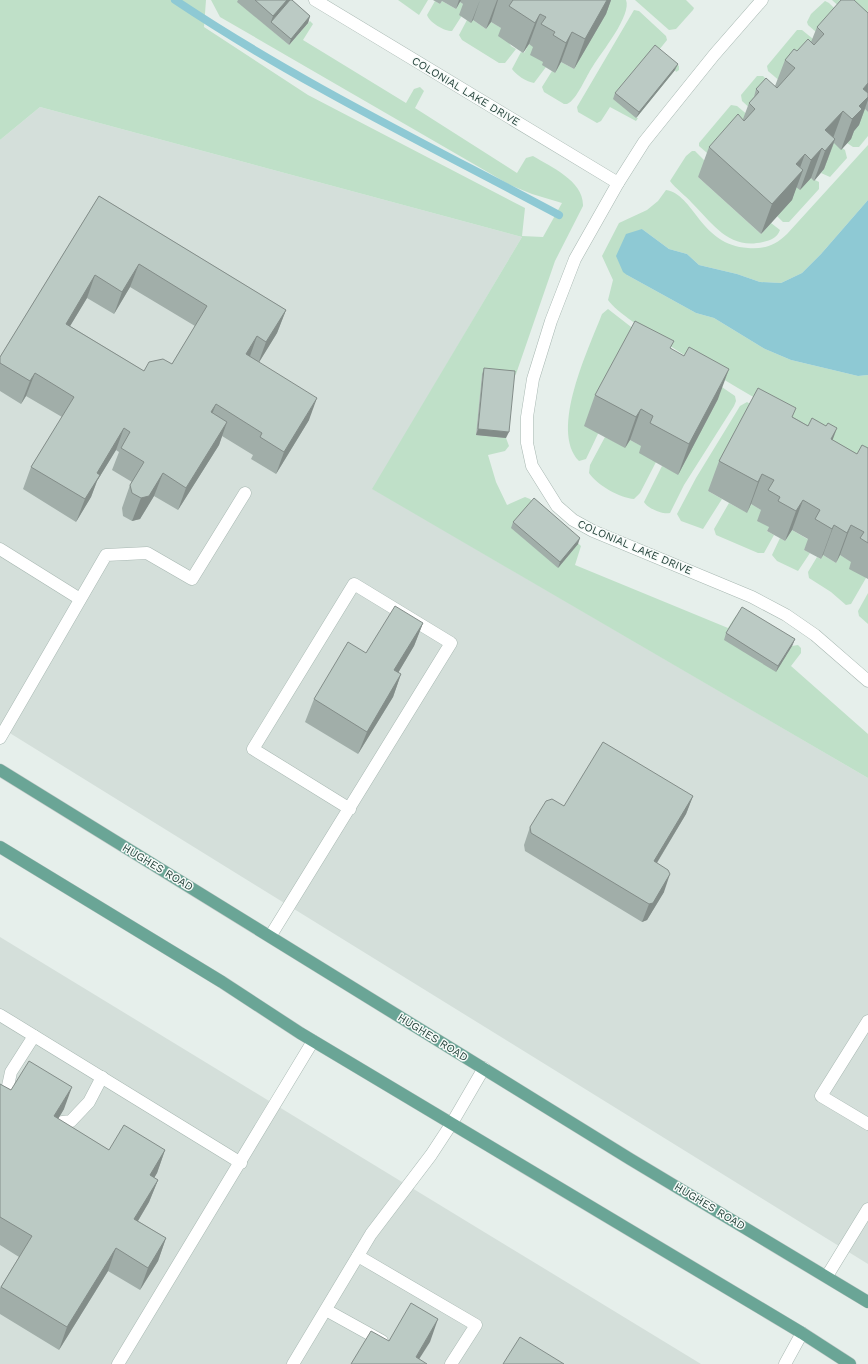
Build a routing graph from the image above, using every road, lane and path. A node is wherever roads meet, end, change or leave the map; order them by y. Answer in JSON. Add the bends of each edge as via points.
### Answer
{"nodes":[{"id":1,"x":315,"y":0,"type":"edge"},
{"id":2,"x":762,"y":0,"type":"edge"},
{"id":3,"x":618,"y":183,"type":"junction"},
{"id":4,"x":245,"y":492,"type":"dead end"},
{"id":5,"x":0,"y":549,"type":"edge"},
{"id":6,"x":80,"y":600,"type":"junction"},
{"id":7,"x":868,"y":681,"type":"edge"},
{"id":8,"x":0,"y":738,"type":"edge"},
{"id":9,"x":0,"y":770,"type":"edge"},
{"id":10,"x":350,"y":809,"type":"junction"},
{"id":11,"x":0,"y":847,"type":"edge"},
{"id":12,"x":271,"y":935,"type":"junction"},
{"id":13,"x":0,"y":1015,"type":"edge"},
{"id":14,"x":868,"y":1021,"type":"edge"},
{"id":15,"x":34,"y":1036,"type":"junction"},
{"id":16,"x":313,"y":1041,"type":"junction"},
{"id":17,"x":484,"y":1068,"type":"junction"},
{"id":18,"x":102,"y":1077,"type":"junction"},
{"id":19,"x":13,"y":1097,"type":"edge"},
{"id":20,"x":55,"y":1123,"type":"edge"},
{"id":21,"x":452,"y":1124,"type":"junction"},
{"id":22,"x":868,"y":1124,"type":"edge"},
{"id":23,"x":241,"y":1163,"type":"junction"},
{"id":24,"x":868,"y":1209,"type":"edge"},
{"id":25,"x":358,"y":1256,"type":"junction"},
{"id":26,"x":827,"y":1276,"type":"junction"},
{"id":27,"x":868,"y":1302,"type":"edge"},
{"id":28,"x":326,"y":1310,"type":"junction"},
{"id":29,"x":802,"y":1333,"type":"junction"},
{"id":30,"x":391,"y":1346,"type":"edge"},
{"id":31,"x":118,"y":1364,"type":"edge"},
{"id":32,"x":293,"y":1364,"type":"edge"},
{"id":33,"x":451,"y":1364,"type":"edge"},
{"id":34,"x":785,"y":1364,"type":"edge"},
{"id":35,"x":850,"y":1364,"type":"edge"}],
"edges":[{"from":1,"to":3,"type":"street","name":"COLONIAL LAKE DRIVE"},
{"from":2,"to":3,"type":"street","name":"COLONIAL LAKE DRIVE","via":[[649,135]]},
{"from":3,"to":7,"type":"street","name":"COLONIAL LAKE DRIVE","via":[[575,259],[551,321],[533,379],[527,417],[527,443],[532,466],[557,506],[573,520],[593,531],[752,597],[786,615],[815,635]]},
{"from":4,"to":6,"type":"street","via":[[192,579],[147,553],[106,555]]},
{"from":5,"to":6,"type":"street"},
{"from":6,"to":8,"type":"street"},
{"from":9,"to":12,"type":"main road","name":"HUGHES ROAD"},
{"from":10,"to":10,"type":"street","via":[[451,643],[354,584],[253,749]]},
{"from":10,"to":12,"type":"street"},
{"from":11,"to":16,"type":"main road","via":[[222,982]]},
{"from":12,"to":17,"type":"main road","name":"HUGHES ROAD"},
{"from":13,"to":15,"type":"street"},
{"from":14,"to":22,"type":"street","via":[[821,1096]]},
{"from":15,"to":18,"type":"street"},
{"from":15,"to":19,"type":"street","via":[[11,1072],[8,1086]]},
{"from":16,"to":21,"type":"main road"},
{"from":16,"to":23,"type":"street"},
{"from":17,"to":21,"type":"street"},
{"from":17,"to":26,"type":"main road","name":"HUGHES ROAD"},
{"from":18,"to":20,"type":"street","via":[[90,1102],[71,1121]]},
{"from":18,"to":23,"type":"street"},
{"from":21,"to":25,"type":"street","via":[[371,1234]]},
{"from":21,"to":29,"type":"main road"},
{"from":23,"to":31,"type":"street"},
{"from":24,"to":26,"type":"street"},
{"from":25,"to":28,"type":"street"},
{"from":25,"to":33,"type":"street","via":[[476,1325]]},
{"from":26,"to":27,"type":"main road","name":"HUGHES ROAD"},
{"from":28,"to":30,"type":"street"},
{"from":28,"to":32,"type":"street"},
{"from":29,"to":34,"type":"street"},
{"from":29,"to":35,"type":"main road"}]}
